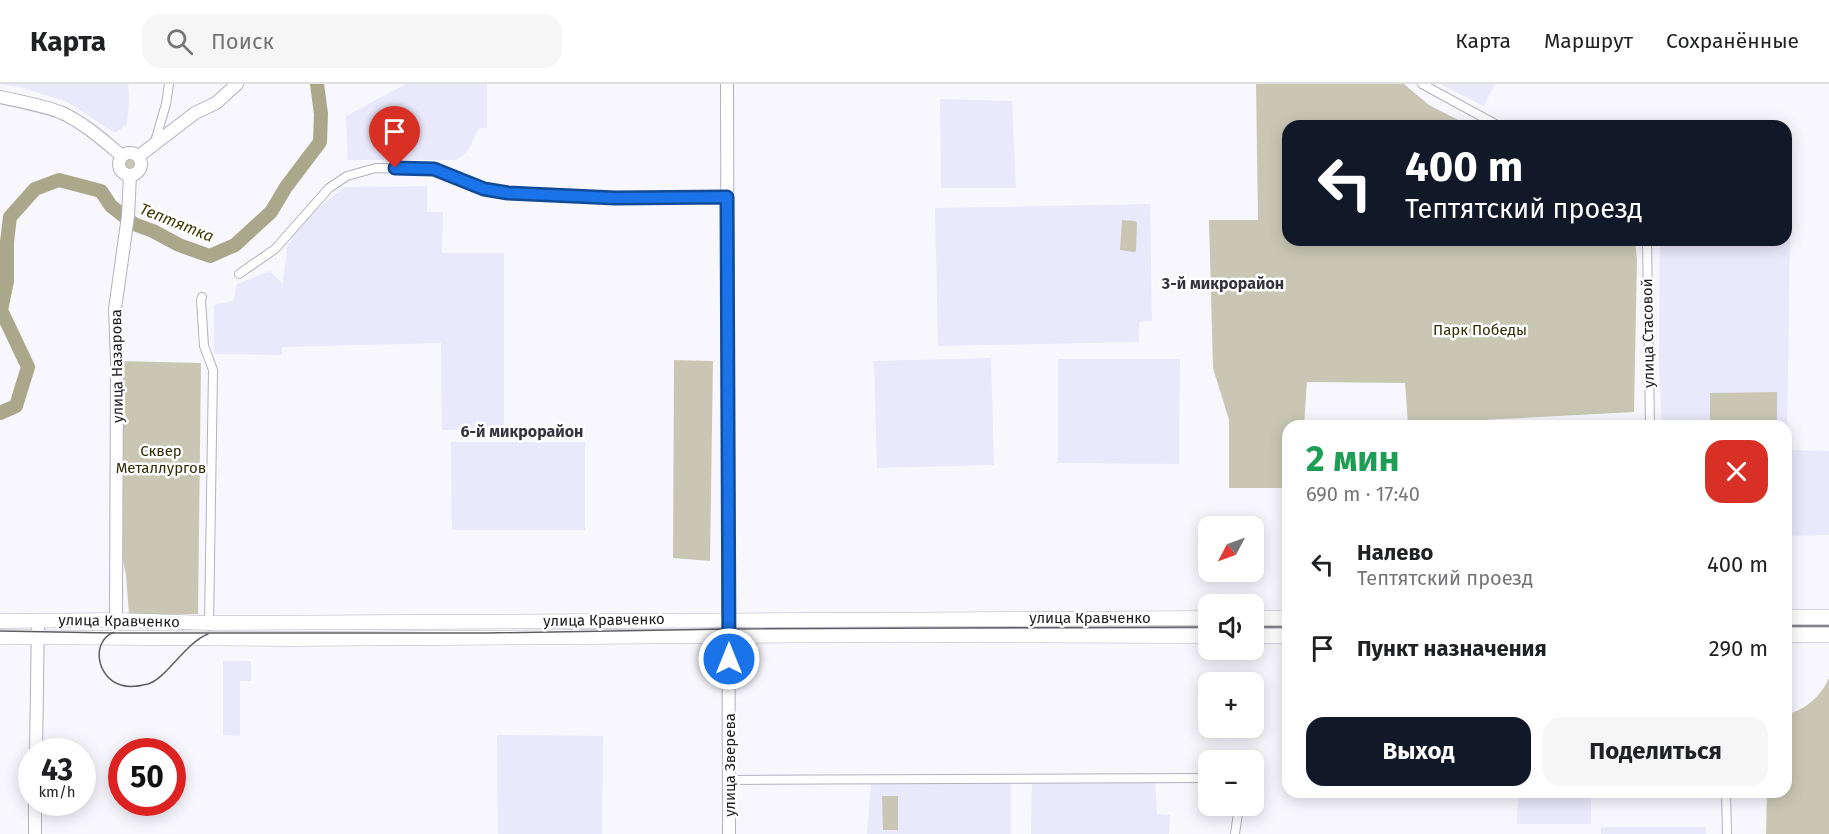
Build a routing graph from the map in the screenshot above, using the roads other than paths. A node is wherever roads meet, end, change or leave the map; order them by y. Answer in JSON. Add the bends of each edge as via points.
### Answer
{"nodes":[{"id":1,"x":169,"y":84,"type":"edge"},
{"id":2,"x":237,"y":84,"type":"edge"},
{"id":3,"x":727,"y":84,"type":"edge"},
{"id":4,"x":1422,"y":84,"type":"edge"},
{"id":5,"x":0,"y":97,"type":"edge"},
{"id":6,"x":1488,"y":120,"type":"edge"},
{"id":7,"x":154,"y":145,"type":"junction"},
{"id":8,"x":122,"y":156,"type":"junction"},
{"id":9,"x":139,"y":156,"type":"junction"},
{"id":10,"x":130,"y":175,"type":"junction"},
{"id":11,"x":727,"y":197,"type":"junction"},
{"id":12,"x":1647,"y":246,"type":"edge"},
{"id":13,"x":239,"y":274,"type":"dead end"},
{"id":14,"x":202,"y":297,"type":"dead end"},
{"id":15,"x":1650,"y":420,"type":"edge"},
{"id":16,"x":1792,"y":617,"type":"edge"},
{"id":17,"x":1829,"y":617,"type":"edge"},
{"id":18,"x":1039,"y":618,"type":"junction"},
{"id":19,"x":1094,"y":618,"type":"junction"},
{"id":20,"x":1147,"y":618,"type":"junction"},
{"id":21,"x":1198,"y":618,"type":"edge"},
{"id":22,"x":1264,"y":618,"type":"edge"},
{"id":23,"x":1282,"y":618,"type":"edge"},
{"id":24,"x":730,"y":619,"type":"junction"},
{"id":25,"x":893,"y":619,"type":"junction"},
{"id":26,"x":929,"y":619,"type":"junction"},
{"id":27,"x":983,"y":619,"type":"junction"},
{"id":28,"x":649,"y":620,"type":"junction"},
{"id":29,"x":830,"y":620,"type":"junction"},
{"id":30,"x":0,"y":621,"type":"edge"},
{"id":31,"x":38,"y":621,"type":"junction"},
{"id":32,"x":90,"y":621,"type":"junction"},
{"id":33,"x":116,"y":621,"type":"junction"},
{"id":34,"x":386,"y":622,"type":"junction"},
{"id":35,"x":435,"y":622,"type":"junction"},
{"id":36,"x":210,"y":623,"type":"junction"},
{"id":37,"x":893,"y":635,"type":"junction"},
{"id":38,"x":930,"y":635,"type":"junction"},
{"id":39,"x":984,"y":635,"type":"junction"},
{"id":40,"x":1040,"y":635,"type":"junction"},
{"id":41,"x":1094,"y":635,"type":"junction"},
{"id":42,"x":1792,"y":635,"type":"edge"},
{"id":43,"x":1829,"y":635,"type":"edge"},
{"id":44,"x":649,"y":636,"type":"junction"},
{"id":45,"x":729,"y":636,"type":"junction"},
{"id":46,"x":830,"y":636,"type":"junction"},
{"id":47,"x":1147,"y":636,"type":"junction"},
{"id":48,"x":1198,"y":636,"type":"edge"},
{"id":49,"x":1264,"y":636,"type":"edge"},
{"id":50,"x":1282,"y":636,"type":"edge"},
{"id":51,"x":0,"y":637,"type":"edge"},
{"id":52,"x":38,"y":637,"type":"junction"},
{"id":53,"x":83,"y":637,"type":"junction"},
{"id":54,"x":98,"y":637,"type":"junction"},
{"id":55,"x":116,"y":638,"type":"junction"},
{"id":56,"x":209,"y":639,"type":"junction"},
{"id":57,"x":387,"y":639,"type":"junction"},
{"id":58,"x":437,"y":639,"type":"junction"},
{"id":59,"x":36,"y":738,"type":"edge"},
{"id":60,"x":1198,"y":778,"type":"edge"},
{"id":61,"x":730,"y":780,"type":"junction"},
{"id":62,"x":1726,"y":798,"type":"edge"},
{"id":63,"x":35,"y":816,"type":"edge"},
{"id":64,"x":1238,"y":816,"type":"edge"},
{"id":65,"x":35,"y":834,"type":"edge"},
{"id":66,"x":729,"y":834,"type":"edge"},
{"id":67,"x":1235,"y":834,"type":"edge"},
{"id":68,"x":1727,"y":834,"type":"edge"}],
"edges":[{"from":1,"to":7,"type":"street"},
{"from":2,"to":7,"type":"main road"},
{"from":3,"to":11,"type":"main road","name":"улица Зверева"},
{"from":4,"to":6,"type":"street"},
{"from":5,"to":8,"type":"main road","via":[[62,113]]},
{"from":7,"to":9,"type":"main road"},
{"from":8,"to":9,"type":"main road","via":[[129,152]]},
{"from":8,"to":10,"type":"main road","via":[[120,169]]},
{"from":9,"to":10,"type":"main road","via":[[140,171]]},
{"from":10,"to":33,"type":"main road","name":"улица Назарова","via":[[114,330]]},
{"from":11,"to":13,"type":"street","via":[[615,198],[508,193],[484,189],[434,169],[376,168],[347,176],[329,188],[275,249]]},
{"from":11,"to":24,"type":"main road","name":"улица Зверева"},
{"from":12,"to":15,"type":"street","name":"улица Стасовой"},
{"from":14,"to":36,"type":"street","via":[[204,346],[213,370]]},
{"from":16,"to":17,"type":"main road"},
{"from":18,"to":19,"type":"main road","name":"улица Кравченко"},
{"from":18,"to":27,"type":"main road","name":"улица Кравченко"},
{"from":18,"to":40,"type":"street"},
{"from":19,"to":20,"type":"main road","name":"улица Кравченко"},
{"from":19,"to":41,"type":"street"},
{"from":20,"to":21,"type":"main road","name":"улица Кравченко"},
{"from":20,"to":47,"type":"street"},
{"from":22,"to":23,"type":"main road"},
{"from":24,"to":28,"type":"main road","name":"улица Кравченко"},
{"from":24,"to":29,"type":"main road","name":"улица Кравченко"},
{"from":24,"to":45,"type":"main road","name":"улица Зверева"},
{"from":25,"to":26,"type":"main road","name":"улица Кравченко"},
{"from":25,"to":29,"type":"main road","name":"улица Кравченко"},
{"from":25,"to":37,"type":"street"},
{"from":26,"to":27,"type":"main road","name":"улица Кравченко"},
{"from":26,"to":38,"type":"street"},
{"from":27,"to":39,"type":"street"},
{"from":28,"to":35,"type":"main road","name":"улица Кравченко"},
{"from":28,"to":44,"type":"street"},
{"from":29,"to":46,"type":"street"},
{"from":30,"to":31,"type":"main road","name":"улица Кравченко"},
{"from":31,"to":32,"type":"main road","name":"улица Кравченко"},
{"from":31,"to":52,"type":"main road"},
{"from":32,"to":33,"type":"main road","name":"улица Кравченко"},
{"from":32,"to":53,"type":"main road"},
{"from":32,"to":54,"type":"street"},
{"from":33,"to":36,"type":"main road","name":"улица Кравченко"},
{"from":33,"to":55,"type":"main road","name":"улица Назарова"},
{"from":34,"to":35,"type":"main road","name":"улица Кравченко"},
{"from":34,"to":36,"type":"main road","name":"улица Кравченко"},
{"from":34,"to":57,"type":"street"},
{"from":35,"to":58,"type":"street"},
{"from":36,"to":56,"type":"street"},
{"from":37,"to":38,"type":"main road","name":"улица Кравченко"},
{"from":37,"to":46,"type":"main road","name":"улица Кравченко"},
{"from":38,"to":39,"type":"main road","name":"улица Кравченко"},
{"from":39,"to":40,"type":"main road","name":"улица Кравченко"},
{"from":40,"to":41,"type":"main road","name":"улица Кравченко"},
{"from":41,"to":47,"type":"main road","name":"улица Кравченко"},
{"from":42,"to":43,"type":"main road"},
{"from":44,"to":45,"type":"main road","name":"улица Кравченко"},
{"from":44,"to":58,"type":"main road","name":"улица Кравченко"},
{"from":45,"to":46,"type":"main road","name":"улица Кравченко"},
{"from":45,"to":61,"type":"main road","name":"улица Зверева"},
{"from":47,"to":48,"type":"main road","name":"улица Кравченко"},
{"from":49,"to":50,"type":"main road"},
{"from":51,"to":52,"type":"main road","name":"улица Кравченко"},
{"from":52,"to":53,"type":"main road","name":"улица Кравченко"},
{"from":52,"to":59,"type":"main road"},
{"from":53,"to":54,"type":"main road","name":"улица Кравченко"},
{"from":54,"to":55,"type":"main road","name":"улица Кравченко"},
{"from":55,"to":56,"type":"main road","name":"улица Кравченко"},
{"from":56,"to":57,"type":"main road","name":"улица Кравченко"},
{"from":57,"to":58,"type":"main road","name":"улица Кравченко"},
{"from":60,"to":61,"type":"street"},
{"from":61,"to":66,"type":"main road","name":"улица Зверева"},
{"from":62,"to":68,"type":"street"},
{"from":63,"to":65,"type":"main road"},
{"from":64,"to":67,"type":"street"}]}
